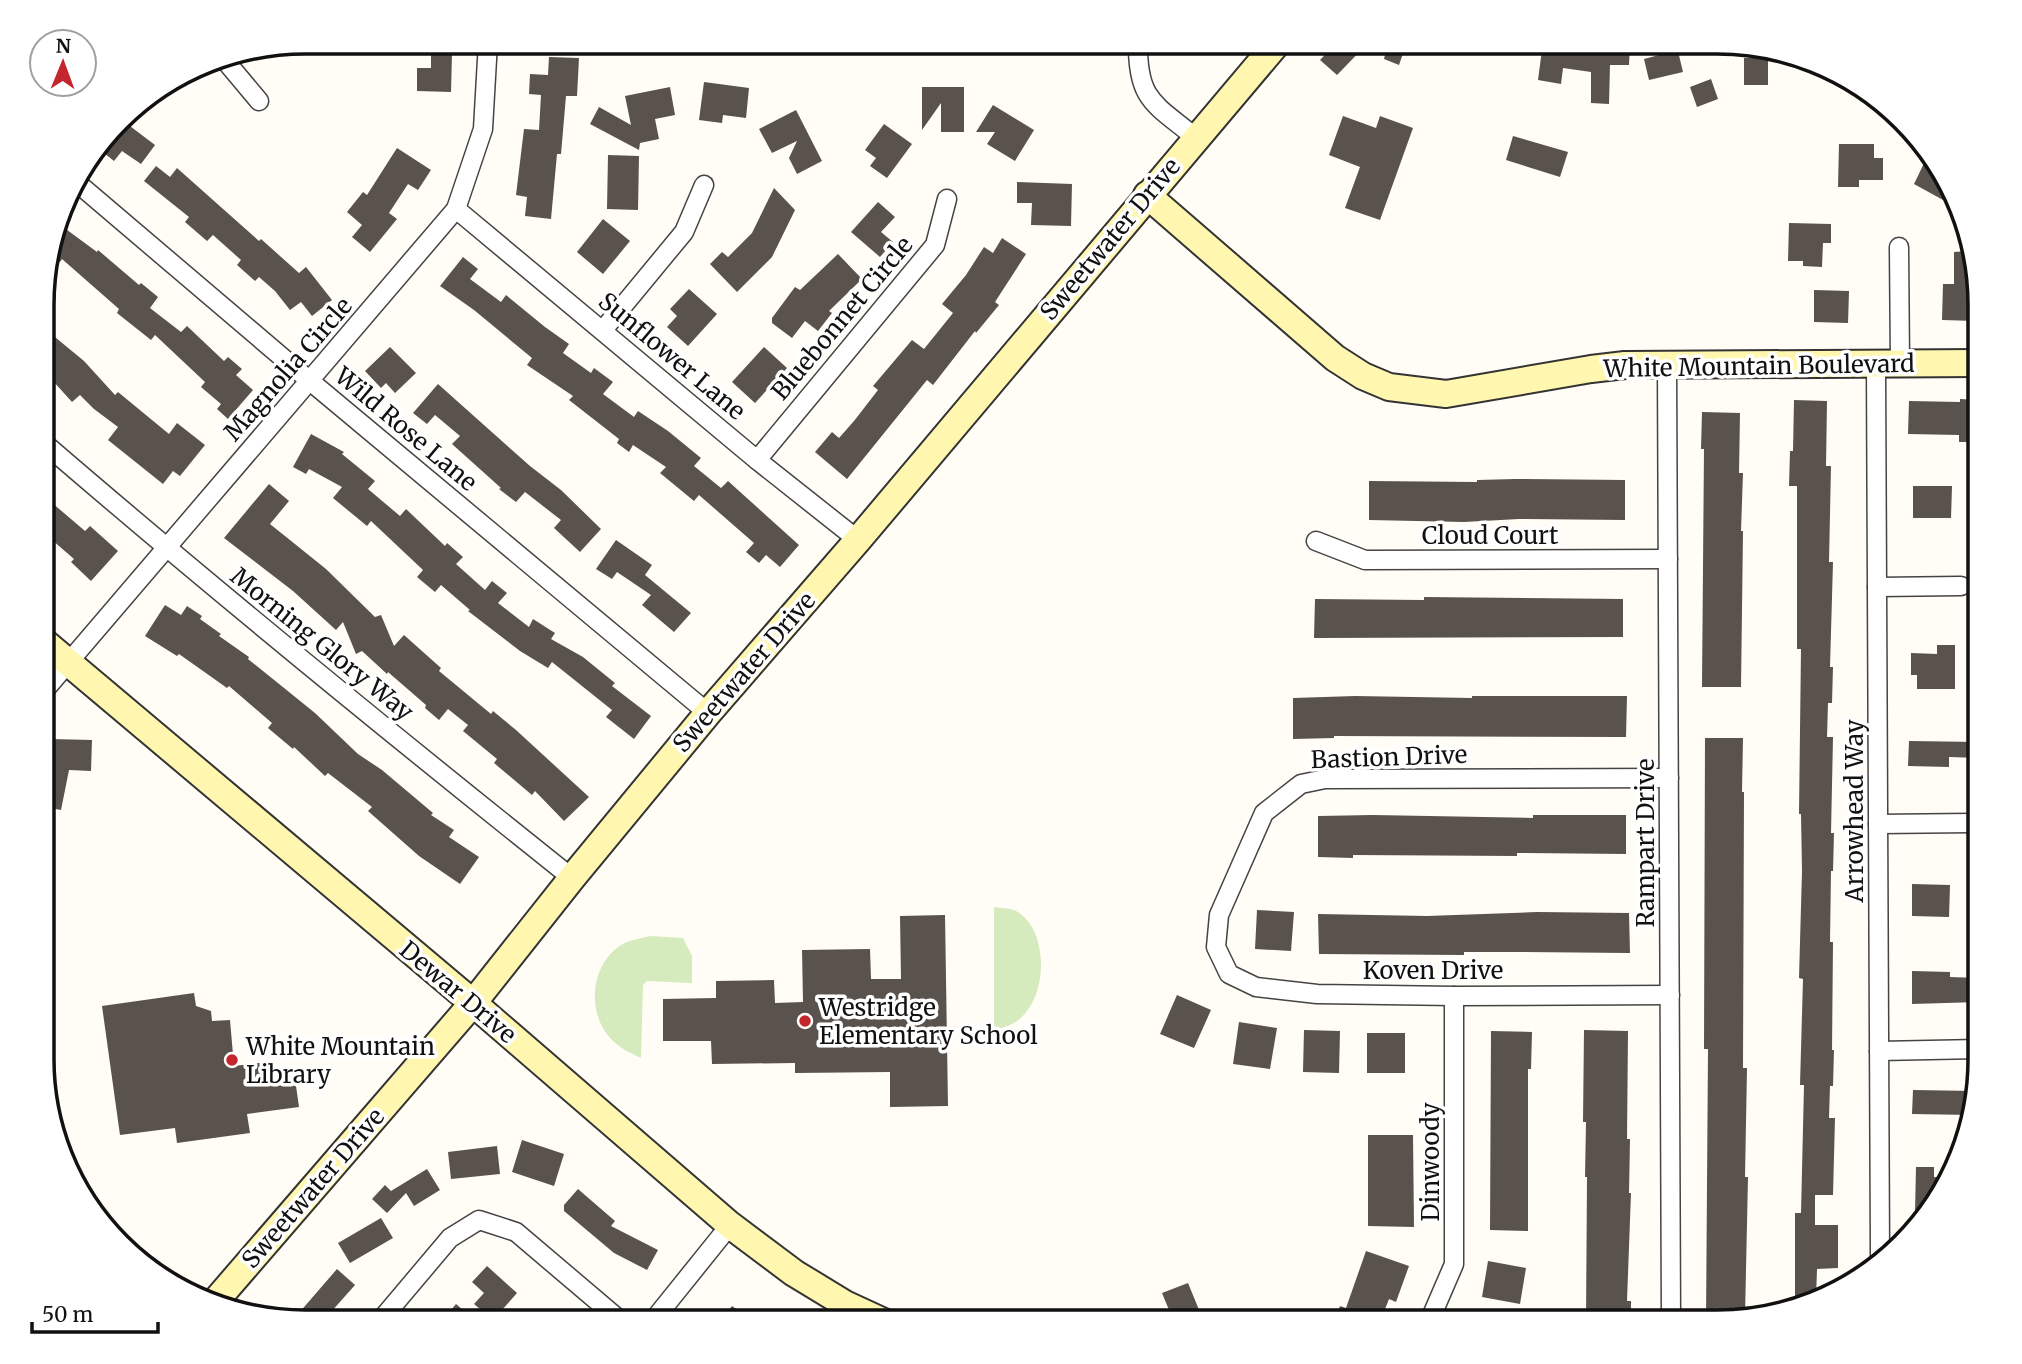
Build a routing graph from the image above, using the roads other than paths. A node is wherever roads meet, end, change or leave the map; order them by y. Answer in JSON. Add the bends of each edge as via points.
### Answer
{"nodes":[{"id":1,"x":487,"y":54,"type":"edge"},
{"id":2,"x":1138,"y":54,"type":"edge"},
{"id":3,"x":1268,"y":54,"type":"edge"},
{"id":4,"x":230,"y":66,"type":"edge"},
{"id":5,"x":259,"y":101,"type":"dead end"},
{"id":6,"x":1196,"y":138,"type":"junction"},
{"id":7,"x":704,"y":185,"type":"dead end"},
{"id":8,"x":83,"y":188,"type":"edge"},
{"id":9,"x":1147,"y":195,"type":"junction"},
{"id":10,"x":947,"y":199,"type":"dead end"},
{"id":11,"x":456,"y":209,"type":"junction"},
{"id":12,"x":1899,"y":247,"type":"dead end"},
{"id":13,"x":603,"y":330,"type":"junction"},
{"id":14,"x":1968,"y":363,"type":"edge"},
{"id":15,"x":1667,"y":364,"type":"junction"},
{"id":16,"x":1888,"y":365,"type":"junction"},
{"id":17,"x":310,"y":382,"type":"junction"},
{"id":18,"x":54,"y":452,"type":"edge"},
{"id":19,"x":757,"y":460,"type":"junction"},
{"id":20,"x":858,"y":540,"type":"junction"},
{"id":21,"x":1316,"y":541,"type":"dead end"},
{"id":22,"x":166,"y":548,"type":"junction"},
{"id":23,"x":1668,"y":559,"type":"junction"},
{"id":24,"x":1961,"y":586,"type":"dead end"},
{"id":25,"x":1877,"y":587,"type":"junction"},
{"id":26,"x":54,"y":650,"type":"edge"},
{"id":27,"x":69,"y":663,"type":"junction"},
{"id":28,"x":54,"y":680,"type":"edge"},
{"id":29,"x":708,"y":713,"type":"junction"},
{"id":30,"x":1669,"y":778,"type":"junction"},
{"id":31,"x":1968,"y":823,"type":"edge"},
{"id":32,"x":1878,"y":824,"type":"junction"},
{"id":33,"x":572,"y":878,"type":"junction"},
{"id":34,"x":1216,"y":947,"type":"joint"},
{"id":35,"x":1670,"y":995,"type":"junction"},
{"id":36,"x":1454,"y":996,"type":"junction"},
{"id":37,"x":473,"y":1003,"type":"junction"},
{"id":38,"x":1968,"y":1049,"type":"edge"},
{"id":39,"x":1879,"y":1051,"type":"junction"},
{"id":40,"x":730,"y":1225,"type":"junction"},
{"id":41,"x":1880,"y":1249,"type":"edge"},
{"id":42,"x":221,"y":1295,"type":"edge"},
{"id":43,"x":389,"y":1310,"type":"edge"},
{"id":44,"x":608,"y":1310,"type":"edge"},
{"id":45,"x":662,"y":1310,"type":"edge"},
{"id":46,"x":858,"y":1310,"type":"edge"},
{"id":47,"x":1434,"y":1310,"type":"edge"},
{"id":48,"x":1671,"y":1310,"type":"edge"}],
"edges":[{"from":1,"to":11,"type":"street","name":"Magnolia Circle","via":[[483,129]]},
{"from":2,"to":6,"type":"street","via":[[1144,92]]},
{"from":3,"to":6,"type":"street","name":"Sweetwater Drive"},
{"from":4,"to":5,"type":"street"},
{"from":6,"to":9,"type":"street","name":"Sweetwater Drive"},
{"from":7,"to":13,"type":"street","via":[[684,232]]},
{"from":8,"to":17,"type":"street","name":"Wild Rose Lane"},
{"from":9,"to":15,"type":"street","name":"White Mountain Boulevard","via":[[1335,358],[1389,387],[1446,394],[1591,369]]},
{"from":9,"to":20,"type":"street","name":"Sweetwater Drive"},
{"from":10,"to":19,"type":"street","name":"Bluebonnet Circle","via":[[934,245]]},
{"from":11,"to":13,"type":"street","name":"Sunflower Lane"},
{"from":11,"to":17,"type":"street","name":"Magnolia Circle"},
{"from":12,"to":16,"type":"street","name":"Arrowhead Way"},
{"from":13,"to":19,"type":"street","name":"Sunflower Lane"},
{"from":14,"to":16,"type":"street","name":"White Mountain Boulevard"},
{"from":15,"to":16,"type":"street","name":"White Mountain Boulevard"},
{"from":15,"to":23,"type":"street","name":"Rampart Drive"},
{"from":16,"to":25,"type":"street","name":"Arrowhead Way"},
{"from":17,"to":22,"type":"street","name":"Magnolia Circle"},
{"from":17,"to":29,"type":"street","name":"Wild Rose Lane"},
{"from":18,"to":22,"type":"street","name":"Morning Glory Way"},
{"from":19,"to":20,"type":"street","name":"Sunflower Lane"},
{"from":20,"to":29,"type":"street","name":"Sweetwater Drive"},
{"from":21,"to":23,"type":"street","name":"Cloud Court","via":[[1365,561]]},
{"from":22,"to":27,"type":"street","name":"Magnolia Circle"},
{"from":22,"to":33,"type":"street","name":"Morning Glory Way"},
{"from":23,"to":30,"type":"street","name":"Rampart Drive"},
{"from":24,"to":25,"type":"street"},
{"from":25,"to":32,"type":"street","name":"Arrowhead Way"},
{"from":26,"to":27,"type":"street","name":"Dewar Drive"},
{"from":27,"to":28,"type":"street","name":"Magnolia Circle"},
{"from":27,"to":37,"type":"street","name":"Dewar Drive"},
{"from":29,"to":33,"type":"street","name":"Sweetwater Drive"},
{"from":30,"to":34,"type":"street","name":"Bastion Drive","via":[[1325,779],[1301,784],[1264,813],[1219,915]]},
{"from":30,"to":35,"type":"street","name":"Rampart Drive"},
{"from":31,"to":32,"type":"street"},
{"from":32,"to":39,"type":"street","name":"Arrowhead Way"},
{"from":33,"to":37,"type":"street","name":"Sweetwater Drive"},
{"from":34,"to":36,"type":"street","name":"Koven Drive","via":[[1229,974],[1256,987],[1317,994]]},
{"from":35,"to":36,"type":"street","name":"Koven Drive"},
{"from":35,"to":48,"type":"street","name":"Rampart Drive"},
{"from":36,"to":47,"type":"street","name":"Dinwoody","via":[[1454,1264]]},
{"from":37,"to":40,"type":"street","name":"Dewar Drive"},
{"from":37,"to":42,"type":"street","name":"Sweetwater Drive"},
{"from":38,"to":39,"type":"street"},
{"from":39,"to":41,"type":"street","name":"Arrowhead Way"},
{"from":40,"to":45,"type":"street"},
{"from":40,"to":46,"type":"street","name":"Dewar Drive","via":[[794,1273]]},
{"from":43,"to":44,"type":"street","via":[[450,1238],[479,1220],[516,1232]]}]}
